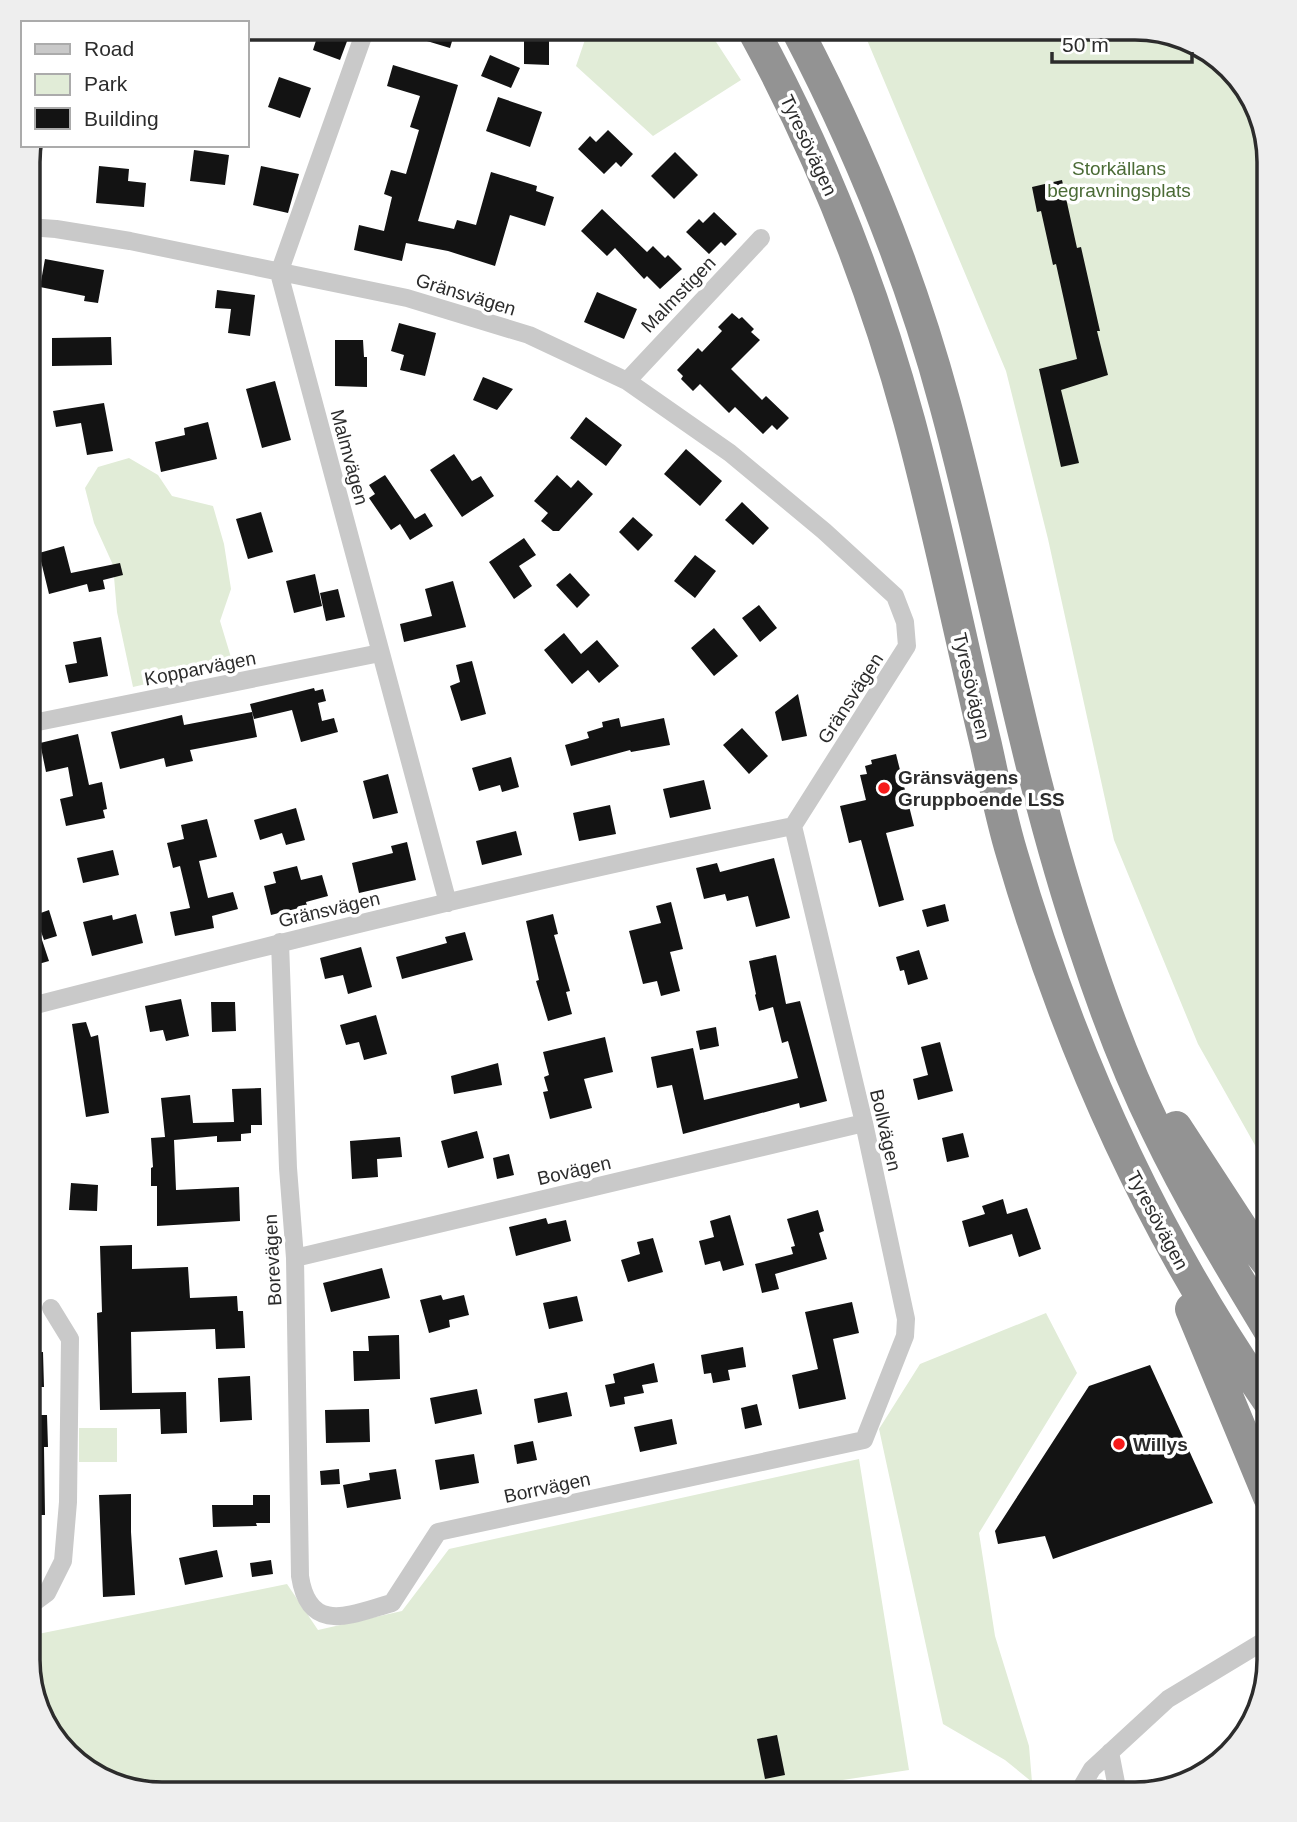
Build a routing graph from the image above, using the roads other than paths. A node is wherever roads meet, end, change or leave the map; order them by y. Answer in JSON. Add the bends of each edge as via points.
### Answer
{"nodes":[{"id":1,"x":362,"y":40,"type":"edge"},
{"id":2,"x":759,"y":41,"type":"edge"},
{"id":3,"x":803,"y":41,"type":"edge"},
{"id":4,"x":41,"y":228,"type":"edge"},
{"id":5,"x":761,"y":238,"type":"dead end"},
{"id":6,"x":279,"y":274,"type":"junction"},
{"id":7,"x":627,"y":381,"type":"junction"},
{"id":8,"x":380,"y":653,"type":"junction"},
{"id":9,"x":41,"y":721,"type":"edge"},
{"id":10,"x":793,"y":825,"type":"junction"},
{"id":11,"x":448,"y":903,"type":"junction"},
{"id":12,"x":280,"y":942,"type":"junction"},
{"id":13,"x":1103,"y":1002,"type":"junction"},
{"id":14,"x":40,"y":1004,"type":"edge"},
{"id":15,"x":864,"y":1123,"type":"junction"},
{"id":16,"x":1160,"y":1226,"type":"junction"},
{"id":17,"x":1257,"y":1250,"type":"edge"},
{"id":18,"x":295,"y":1258,"type":"junction"},
{"id":19,"x":51,"y":1308,"type":"dead end"},
{"id":20,"x":1257,"y":1310,"type":"edge"},
{"id":21,"x":1257,"y":1384,"type":"edge"},
{"id":22,"x":864,"y":1440,"type":"joint"},
{"id":23,"x":1257,"y":1468,"type":"edge"},
{"id":24,"x":300,"y":1576,"type":"joint"},
{"id":25,"x":40,"y":1597,"type":"edge"},
{"id":26,"x":1257,"y":1645,"type":"edge"},
{"id":27,"x":1110,"y":1752,"type":"junction"},
{"id":28,"x":1085,"y":1782,"type":"edge"},
{"id":29,"x":1117,"y":1782,"type":"edge"}],
"edges":[{"from":1,"to":6,"type":"street"},
{"from":2,"to":16,"type":"highway","name":"Tyresövägen","via":[[844,223],[880,323],[909,421],[1011,852],[1063,1013]]},
{"from":3,"to":13,"type":"highway","name":"Tyresövägen","via":[[884,216],[916,309],[945,403],[1035,779]]},
{"from":4,"to":6,"type":"street","name":"Gränsvägen","via":[[130,241]]},
{"from":5,"to":7,"type":"street","name":"Malmstigen"},
{"from":6,"to":7,"type":"street","name":"Gränsvägen","via":[[407,298],[529,335]]},
{"from":6,"to":8,"type":"street","name":"Malmvägen"},
{"from":7,"to":10,"type":"street","name":"Gränsvägen","via":[[730,453],[824,531],[895,597],[902,610],[904,654]]},
{"from":8,"to":9,"type":"street","name":"Kopparvägen"},
{"from":8,"to":11,"type":"street","name":"Malmvägen"},
{"from":10,"to":11,"type":"street","name":"Gränsvägen"},
{"from":10,"to":15,"type":"street","name":"Bollvägen"},
{"from":11,"to":12,"type":"street","name":"Gränsvägen"},
{"from":12,"to":14,"type":"street","name":"Gränsvägen"},
{"from":12,"to":18,"type":"street","name":"Borevägen"},
{"from":13,"to":17,"type":"highway","via":[[1186,1145]]},
{"from":13,"to":20,"type":"highway","name":"Tyresövägen","via":[[1156,1129]]},
{"from":15,"to":18,"type":"street","name":"Bovägen"},
{"from":15,"to":22,"type":"street","name":"Bollvägen","via":[[906,1319],[905,1336]]},
{"from":16,"to":21,"type":"highway","name":"Tyresövägen","via":[[1205,1306]]},
{"from":16,"to":23,"type":"highway"},
{"from":18,"to":24,"type":"street","name":"Borevägen"},
{"from":19,"to":25,"type":"street","via":[[70,1339],[68,1502],[63,1561]]},
{"from":22,"to":24,"type":"street","name":"Borrvägen","via":[[438,1532],[392,1603],[336,1618],[310,1603]]},
{"from":26,"to":27,"type":"street","via":[[1168,1699]]},
{"from":27,"to":28,"type":"street"},
{"from":27,"to":29,"type":"street"}]}
